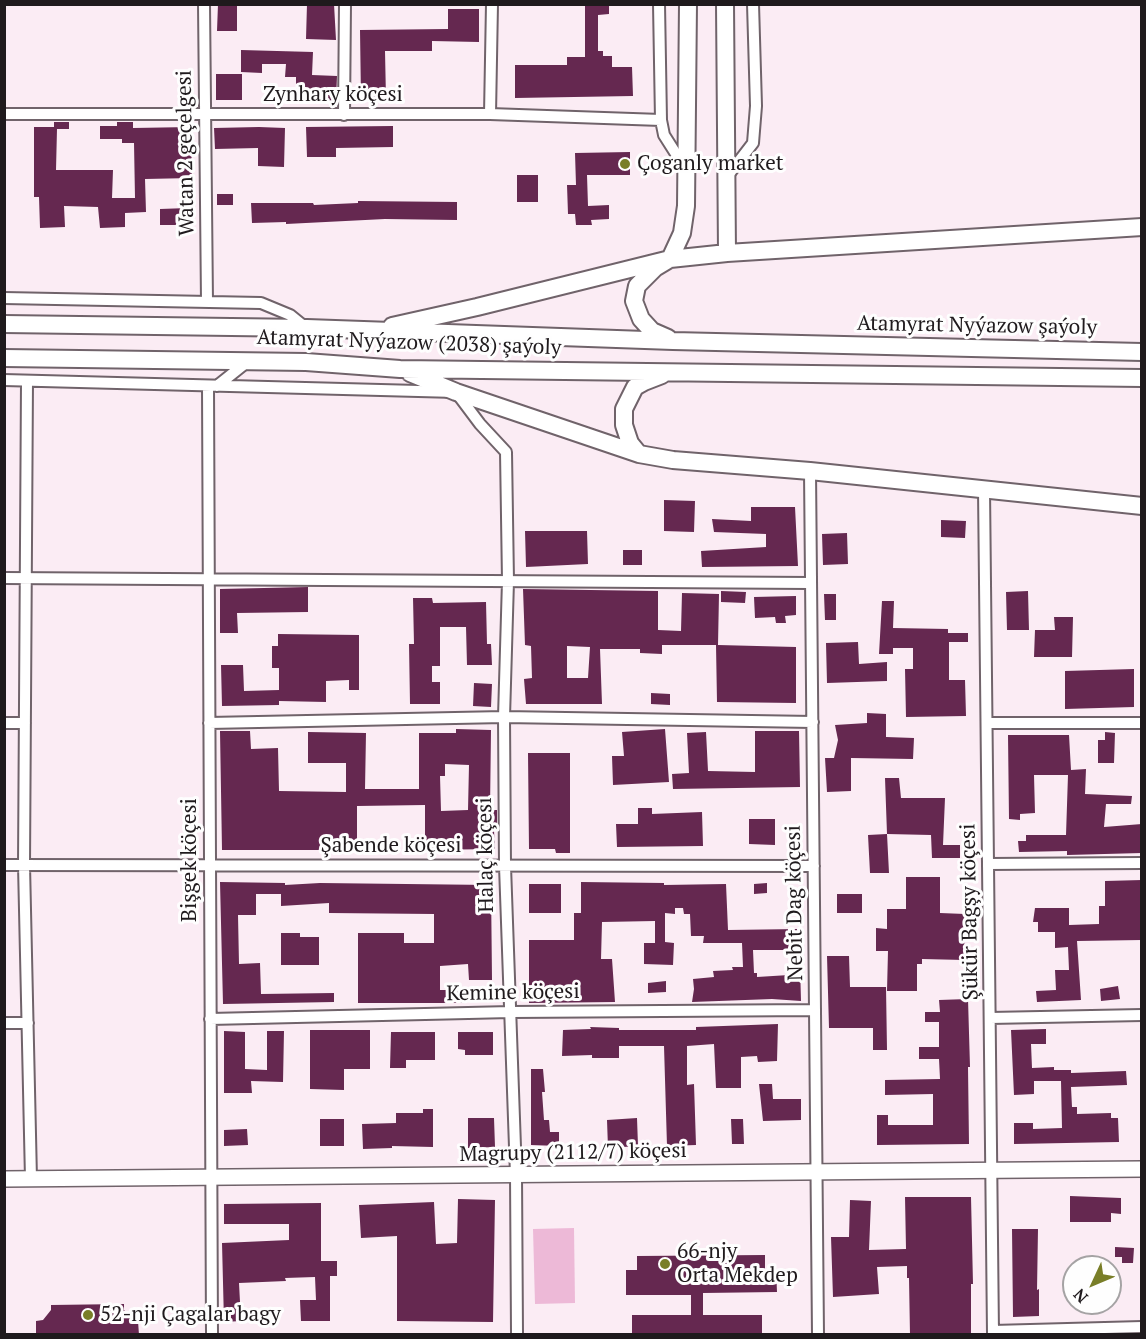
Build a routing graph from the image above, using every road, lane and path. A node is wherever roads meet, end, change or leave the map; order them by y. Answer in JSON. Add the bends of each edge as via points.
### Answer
{"nodes":[{"id":1,"x":204,"y":4,"type":"edge"},
{"id":2,"x":345,"y":4,"type":"edge"},
{"id":3,"x":492,"y":4,"type":"edge"},
{"id":4,"x":659,"y":4,"type":"edge"},
{"id":5,"x":688,"y":4,"type":"edge"},
{"id":6,"x":725,"y":4,"type":"edge"},
{"id":7,"x":753,"y":4,"type":"edge"},
{"id":8,"x":4,"y":114,"type":"edge"},
{"id":9,"x":490,"y":114,"type":"junction"},
{"id":10,"x":205,"y":115,"type":"junction"},
{"id":11,"x":344,"y":115,"type":"junction"},
{"id":12,"x":661,"y":120,"type":"junction"},
{"id":13,"x":686,"y":170,"type":"junction"},
{"id":14,"x":726,"y":178,"type":"junction"},
{"id":15,"x":1142,"y":227,"type":"edge"},
{"id":16,"x":727,"y":253,"type":"junction"},
{"id":17,"x":670,"y":259,"type":"junction"},
{"id":18,"x":4,"y":298,"type":"edge"},
{"id":19,"x":207,"y":302,"type":"junction"},
{"id":20,"x":4,"y":324,"type":"edge"},
{"id":21,"x":307,"y":328,"type":"junction"},
{"id":22,"x":368,"y":331,"type":"junction"},
{"id":23,"x":673,"y":341,"type":"junction"},
{"id":24,"x":812,"y":344,"type":"joint"},
{"id":25,"x":1142,"y":352,"type":"edge"},
{"id":26,"x":4,"y":358,"type":"edge"},
{"id":27,"x":248,"y":361,"type":"junction"},
{"id":28,"x":400,"y":369,"type":"junction"},
{"id":29,"x":675,"y":371,"type":"junction"},
{"id":30,"x":1142,"y":378,"type":"edge"},
{"id":31,"x":4,"y":380,"type":"edge"},
{"id":32,"x":27,"y":381,"type":"junction"},
{"id":33,"x":212,"y":386,"type":"junction"},
{"id":34,"x":456,"y":392,"type":"junction"},
{"id":35,"x":639,"y":454,"type":"junction"},
{"id":36,"x":810,"y":471,"type":"junction"},
{"id":37,"x":984,"y":489,"type":"junction"},
{"id":38,"x":1142,"y":506,"type":"edge"},
{"id":39,"x":4,"y":578,"type":"edge"},
{"id":40,"x":27,"y":578,"type":"junction"},
{"id":41,"x":209,"y":578,"type":"junction"},
{"id":42,"x":508,"y":581,"type":"junction"},
{"id":43,"x":811,"y":583,"type":"junction"},
{"id":44,"x":504,"y":717,"type":"junction"},
{"id":45,"x":813,"y":722,"type":"junction"},
{"id":46,"x":4,"y":723,"type":"edge"},
{"id":47,"x":25,"y":723,"type":"junction"},
{"id":48,"x":209,"y":723,"type":"junction"},
{"id":49,"x":987,"y":723,"type":"junction"},
{"id":50,"x":1142,"y":723,"type":"edge"},
{"id":51,"x":1142,"y":863,"type":"edge"},
{"id":52,"x":988,"y":864,"type":"junction"},
{"id":53,"x":4,"y":865,"type":"edge"},
{"id":54,"x":24,"y":865,"type":"junction"},
{"id":55,"x":210,"y":866,"type":"junction"},
{"id":56,"x":505,"y":866,"type":"junction"},
{"id":57,"x":814,"y":866,"type":"junction"},
{"id":58,"x":815,"y":1010,"type":"junction"},
{"id":59,"x":511,"y":1012,"type":"junction"},
{"id":60,"x":1142,"y":1015,"type":"edge"},
{"id":61,"x":990,"y":1018,"type":"junction"},
{"id":62,"x":210,"y":1019,"type":"junction"},
{"id":63,"x":4,"y":1023,"type":"edge"},
{"id":64,"x":28,"y":1023,"type":"junction"},
{"id":65,"x":1142,"y":1169,"type":"edge"},
{"id":66,"x":992,"y":1170,"type":"junction"},
{"id":67,"x":817,"y":1171,"type":"junction"},
{"id":68,"x":516,"y":1175,"type":"junction"},
{"id":69,"x":211,"y":1178,"type":"junction"},
{"id":70,"x":4,"y":1179,"type":"edge"},
{"id":71,"x":32,"y":1179,"type":"junction"},
{"id":72,"x":1142,"y":1327,"type":"edge"},
{"id":73,"x":993,"y":1333,"type":"edge"},
{"id":74,"x":212,"y":1335,"type":"edge"},
{"id":75,"x":518,"y":1335,"type":"edge"},
{"id":76,"x":819,"y":1335,"type":"edge"}],
"edges":[{"from":1,"to":10,"type":"street","name":"Watan 2 geçelgesi"},
{"from":2,"to":11,"type":"street"},
{"from":3,"to":9,"type":"street"},
{"from":4,"to":12,"type":"street"},
{"from":5,"to":13,"type":"main road"},
{"from":6,"to":14,"type":"main road"},
{"from":7,"to":14,"type":"street","via":[[753,143]]},
{"from":8,"to":10,"type":"street","name":"Zynhary köçesi"},
{"from":9,"to":11,"type":"street","name":"Zynhary köçesi"},
{"from":9,"to":12,"type":"street","name":"Zynhary köçesi"},
{"from":10,"to":11,"type":"street","name":"Zynhary köçesi"},
{"from":10,"to":19,"type":"street","name":"Watan 2 geçelgesi"},
{"from":12,"to":13,"type":"street","via":[[664,135]]},
{"from":13,"to":17,"type":"main road","via":[[682,233]]},
{"from":14,"to":16,"type":"main road"},
{"from":15,"to":16,"type":"main road"},
{"from":16,"to":17,"type":"main road"},
{"from":17,"to":22,"type":"main road"},
{"from":17,"to":23,"type":"main road","via":[[637,286],[634,302],[641,319],[652,331]]},
{"from":18,"to":19,"type":"street"},
{"from":19,"to":21,"type":"street","via":[[261,303],[290,315]]},
{"from":20,"to":21,"type":"main road","name":"Atamyrat Nyýazow (2038) şaýoly"},
{"from":21,"to":22,"type":"main road","name":"Atamyrat Nyýazow (2038) şaýoly"},
{"from":22,"to":23,"type":"main road","name":"Atamyrat Nyýazow (2038) şaýoly"},
{"from":23,"to":24,"type":"main road","name":"Atamyrat Nyýazow (2038) şaýoly"},
{"from":24,"to":25,"type":"main road","name":"Atamyrat Nyýazow şaýoly"},
{"from":26,"to":27,"type":"main road","name":"Atamyrat Nyýazow (2038) şaýoly"},
{"from":27,"to":28,"type":"main road","name":"Atamyrat Nyýazow (2038) şaýoly"},
{"from":27,"to":33,"type":"street"},
{"from":28,"to":29,"type":"main road","name":"Atamyrat Nyýazow (2038) şaýoly"},
{"from":28,"to":34,"type":"main road"},
{"from":29,"to":30,"type":"main road","name":"Atamyrat Nyýazow (2038) şaýoly"},
{"from":29,"to":35,"type":"main road","via":[[644,382],[628,396],[624,425]]},
{"from":31,"to":32,"type":"street"},
{"from":32,"to":33,"type":"street"},
{"from":32,"to":40,"type":"street"},
{"from":33,"to":34,"type":"street"},
{"from":33,"to":41,"type":"street","name":"Bişgek köçesi"},
{"from":34,"to":35,"type":"main road"},
{"from":34,"to":42,"type":"street","name":"Halaç köçesi","via":[[506,452]]},
{"from":35,"to":36,"type":"main road"},
{"from":36,"to":37,"type":"main road"},
{"from":36,"to":43,"type":"street","name":"Nebit Dag köçesi"},
{"from":37,"to":38,"type":"main road"},
{"from":37,"to":49,"type":"street","name":"Şükür Bagşy köçesi"},
{"from":39,"to":40,"type":"street"},
{"from":40,"to":41,"type":"street"},
{"from":40,"to":47,"type":"street"},
{"from":41,"to":42,"type":"street"},
{"from":41,"to":48,"type":"street","name":"Bişgek köçesi"},
{"from":42,"to":43,"type":"street"},
{"from":42,"to":44,"type":"street","name":"Halaç köçesi"},
{"from":43,"to":45,"type":"street","name":"Nebit Dag köçesi"},
{"from":44,"to":45,"type":"street"},
{"from":44,"to":48,"type":"street"},
{"from":44,"to":56,"type":"street","name":"Halaç köçesi"},
{"from":45,"to":57,"type":"street","name":"Nebit Dag köçesi"},
{"from":46,"to":47,"type":"street"},
{"from":47,"to":54,"type":"street"},
{"from":48,"to":55,"type":"street","name":"Bişgek köçesi"},
{"from":49,"to":50,"type":"street"},
{"from":49,"to":52,"type":"street","name":"Şükür Bagşy köçesi"},
{"from":51,"to":52,"type":"street"},
{"from":52,"to":61,"type":"street","name":"Şükür Bagşy köçesi"},
{"from":53,"to":54,"type":"street","name":"Şabende köçesi"},
{"from":54,"to":55,"type":"street","name":"Şabende köçesi"},
{"from":54,"to":64,"type":"street"},
{"from":55,"to":56,"type":"street","name":"Şabende köçesi"},
{"from":55,"to":62,"type":"street","name":"Bişgek köçesi"},
{"from":56,"to":57,"type":"street","name":"Şabende köçesi"},
{"from":56,"to":59,"type":"street","name":"Halaç köçesi"},
{"from":57,"to":58,"type":"street","name":"Nebit Dag köçesi"},
{"from":58,"to":59,"type":"street","name":"Kemine köçesi"},
{"from":58,"to":67,"type":"street","name":"Nebit Dag köçesi"},
{"from":59,"to":62,"type":"street","name":"Kemine köçesi"},
{"from":59,"to":68,"type":"street","name":"Halaç köçesi"},
{"from":60,"to":61,"type":"street"},
{"from":61,"to":66,"type":"street","name":"Şükür Bagşy köçesi"},
{"from":62,"to":69,"type":"street","name":"Bişgek köçesi"},
{"from":63,"to":64,"type":"street"},
{"from":64,"to":71,"type":"street"},
{"from":65,"to":66,"type":"street","name":"Magrupy (2112/7) köçesi"},
{"from":66,"to":67,"type":"street","name":"Magrupy (2112/7) köçesi"},
{"from":66,"to":73,"type":"street","name":"Şükür Bagşy köçesi"},
{"from":67,"to":68,"type":"street","name":"Magrupy (2112/7) köçesi"},
{"from":67,"to":76,"type":"street","name":"Nebit Dag köçesi"},
{"from":68,"to":69,"type":"street","name":"Magrupy (2112/7) köçesi"},
{"from":68,"to":75,"type":"street","name":"Halaç köçesi"},
{"from":69,"to":71,"type":"street","name":"Magrupy (2112/7) köçesi"},
{"from":69,"to":74,"type":"street","name":"Bişgek köçesi"},
{"from":70,"to":71,"type":"street","name":"Magrupy (2112/7) köçesi"},
{"from":72,"to":73,"type":"street"}]}
